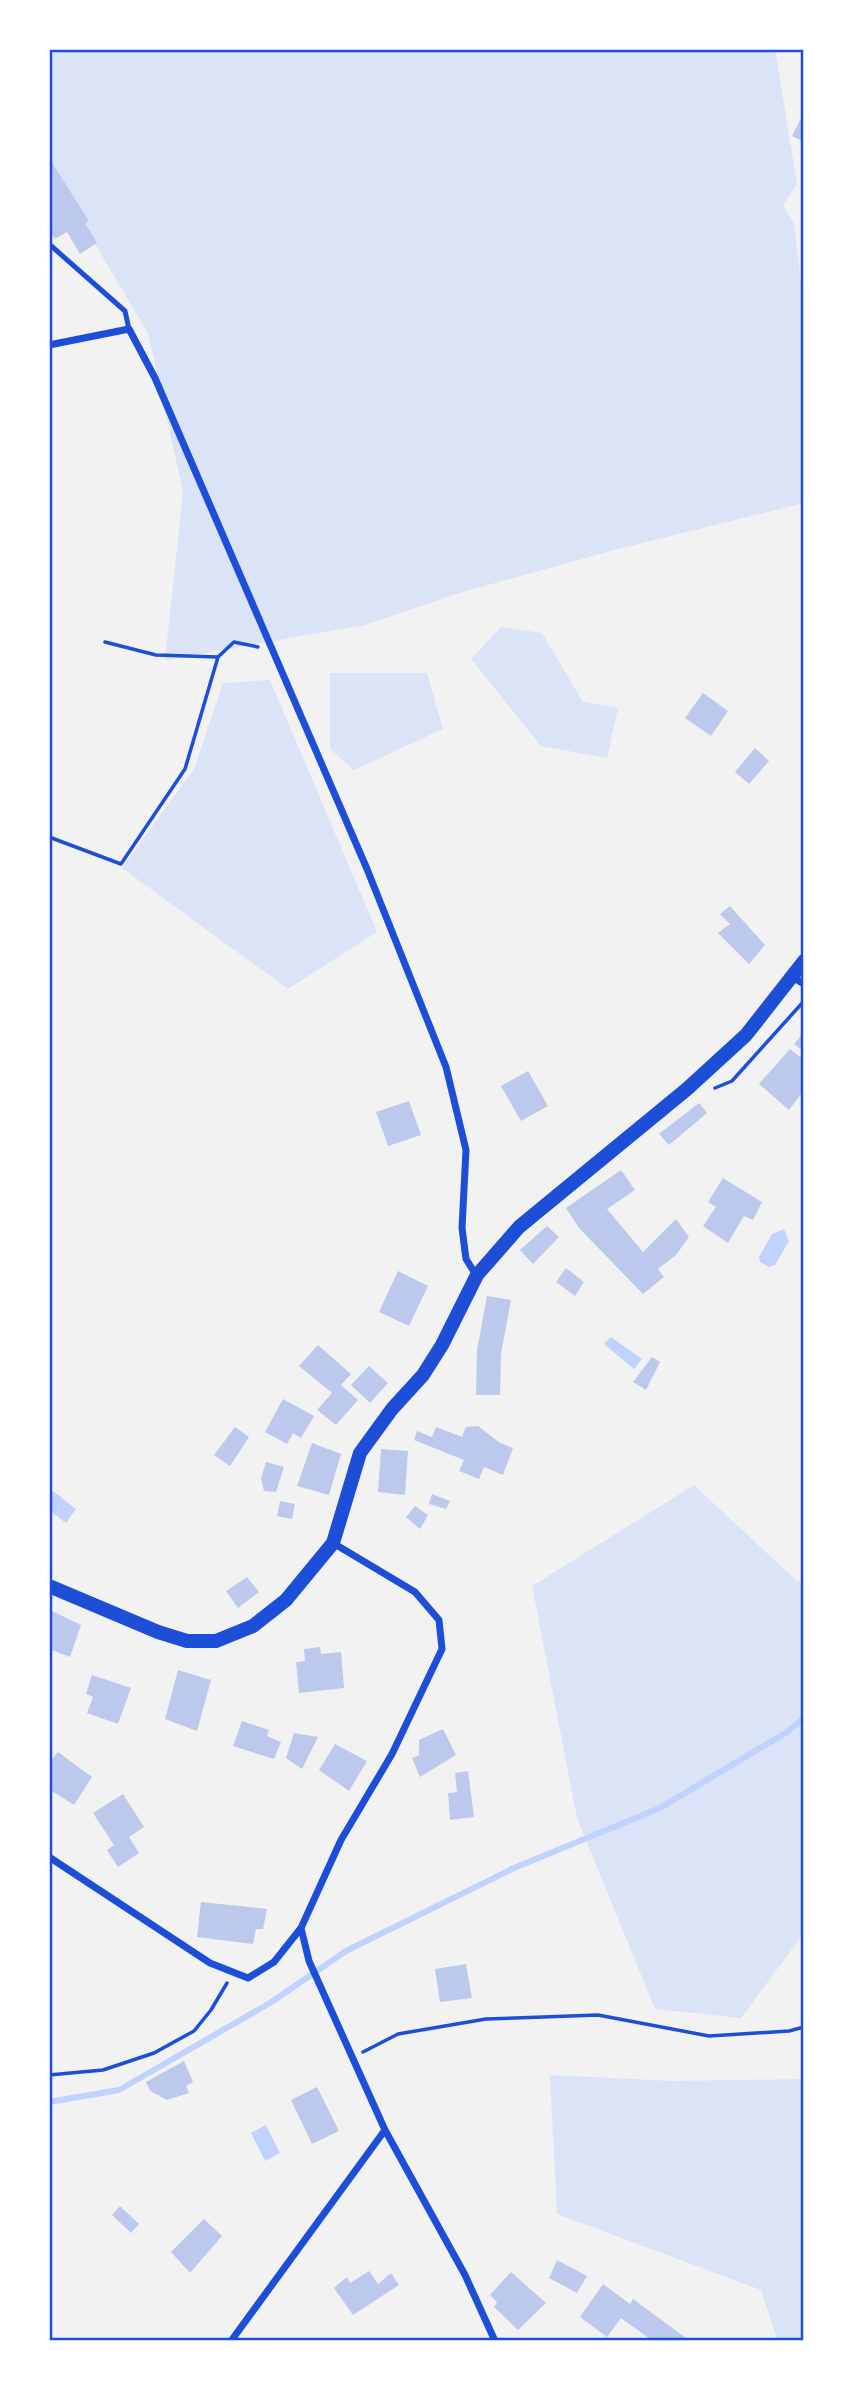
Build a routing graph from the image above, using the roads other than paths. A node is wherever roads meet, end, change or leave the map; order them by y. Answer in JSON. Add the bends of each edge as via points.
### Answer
{"nodes":[{"id":1,"x":49,"y":244,"type":"edge"},
{"id":2,"x":129,"y":329,"type":"junction"},
{"id":3,"x":49,"y":345,"type":"edge"},
{"id":4,"x":804,"y":961,"type":"edge"},
{"id":5,"x":798,"y":980,"type":"edge"},
{"id":6,"x":477,"y":1275,"type":"junction"},
{"id":7,"x":333,"y":1543,"type":"junction"},
{"id":8,"x":49,"y":1586,"type":"edge"},
{"id":9,"x":49,"y":1857,"type":"edge"},
{"id":10,"x":301,"y":1928,"type":"junction"},
{"id":11,"x":385,"y":2130,"type":"junction"},
{"id":12,"x":231,"y":2341,"type":"edge"},
{"id":13,"x":495,"y":2341,"type":"edge"}],
"edges":[{"from":1,"to":2,"type":"lane","via":[[125,311]]},
{"from":2,"to":3,"type":"street"},
{"from":2,"to":6,"type":"street","via":[[155,378],[367,869],[446,1067],[466,1150],[462,1228],[466,1259]]},
{"from":4,"to":5,"type":"main road"},
{"from":5,"to":6,"type":"main road","via":[[687,1089],[519,1227]]},
{"from":6,"to":7,"type":"main road","via":[[423,1375],[360,1453]]},
{"from":7,"to":8,"type":"main road","via":[[286,1600],[253,1626],[215,1642],[187,1641],[158,1632]]},
{"from":7,"to":10,"type":"street","via":[[415,1592],[439,1620],[442,1649],[392,1754],[341,1840]]},
{"from":9,"to":10,"type":"street","via":[[209,1963],[248,1978],[274,1962]]},
{"from":10,"to":11,"type":"street","via":[[309,1961]]},
{"from":11,"to":12,"type":"street"},
{"from":11,"to":13,"type":"street","via":[[465,2275]]}]}
